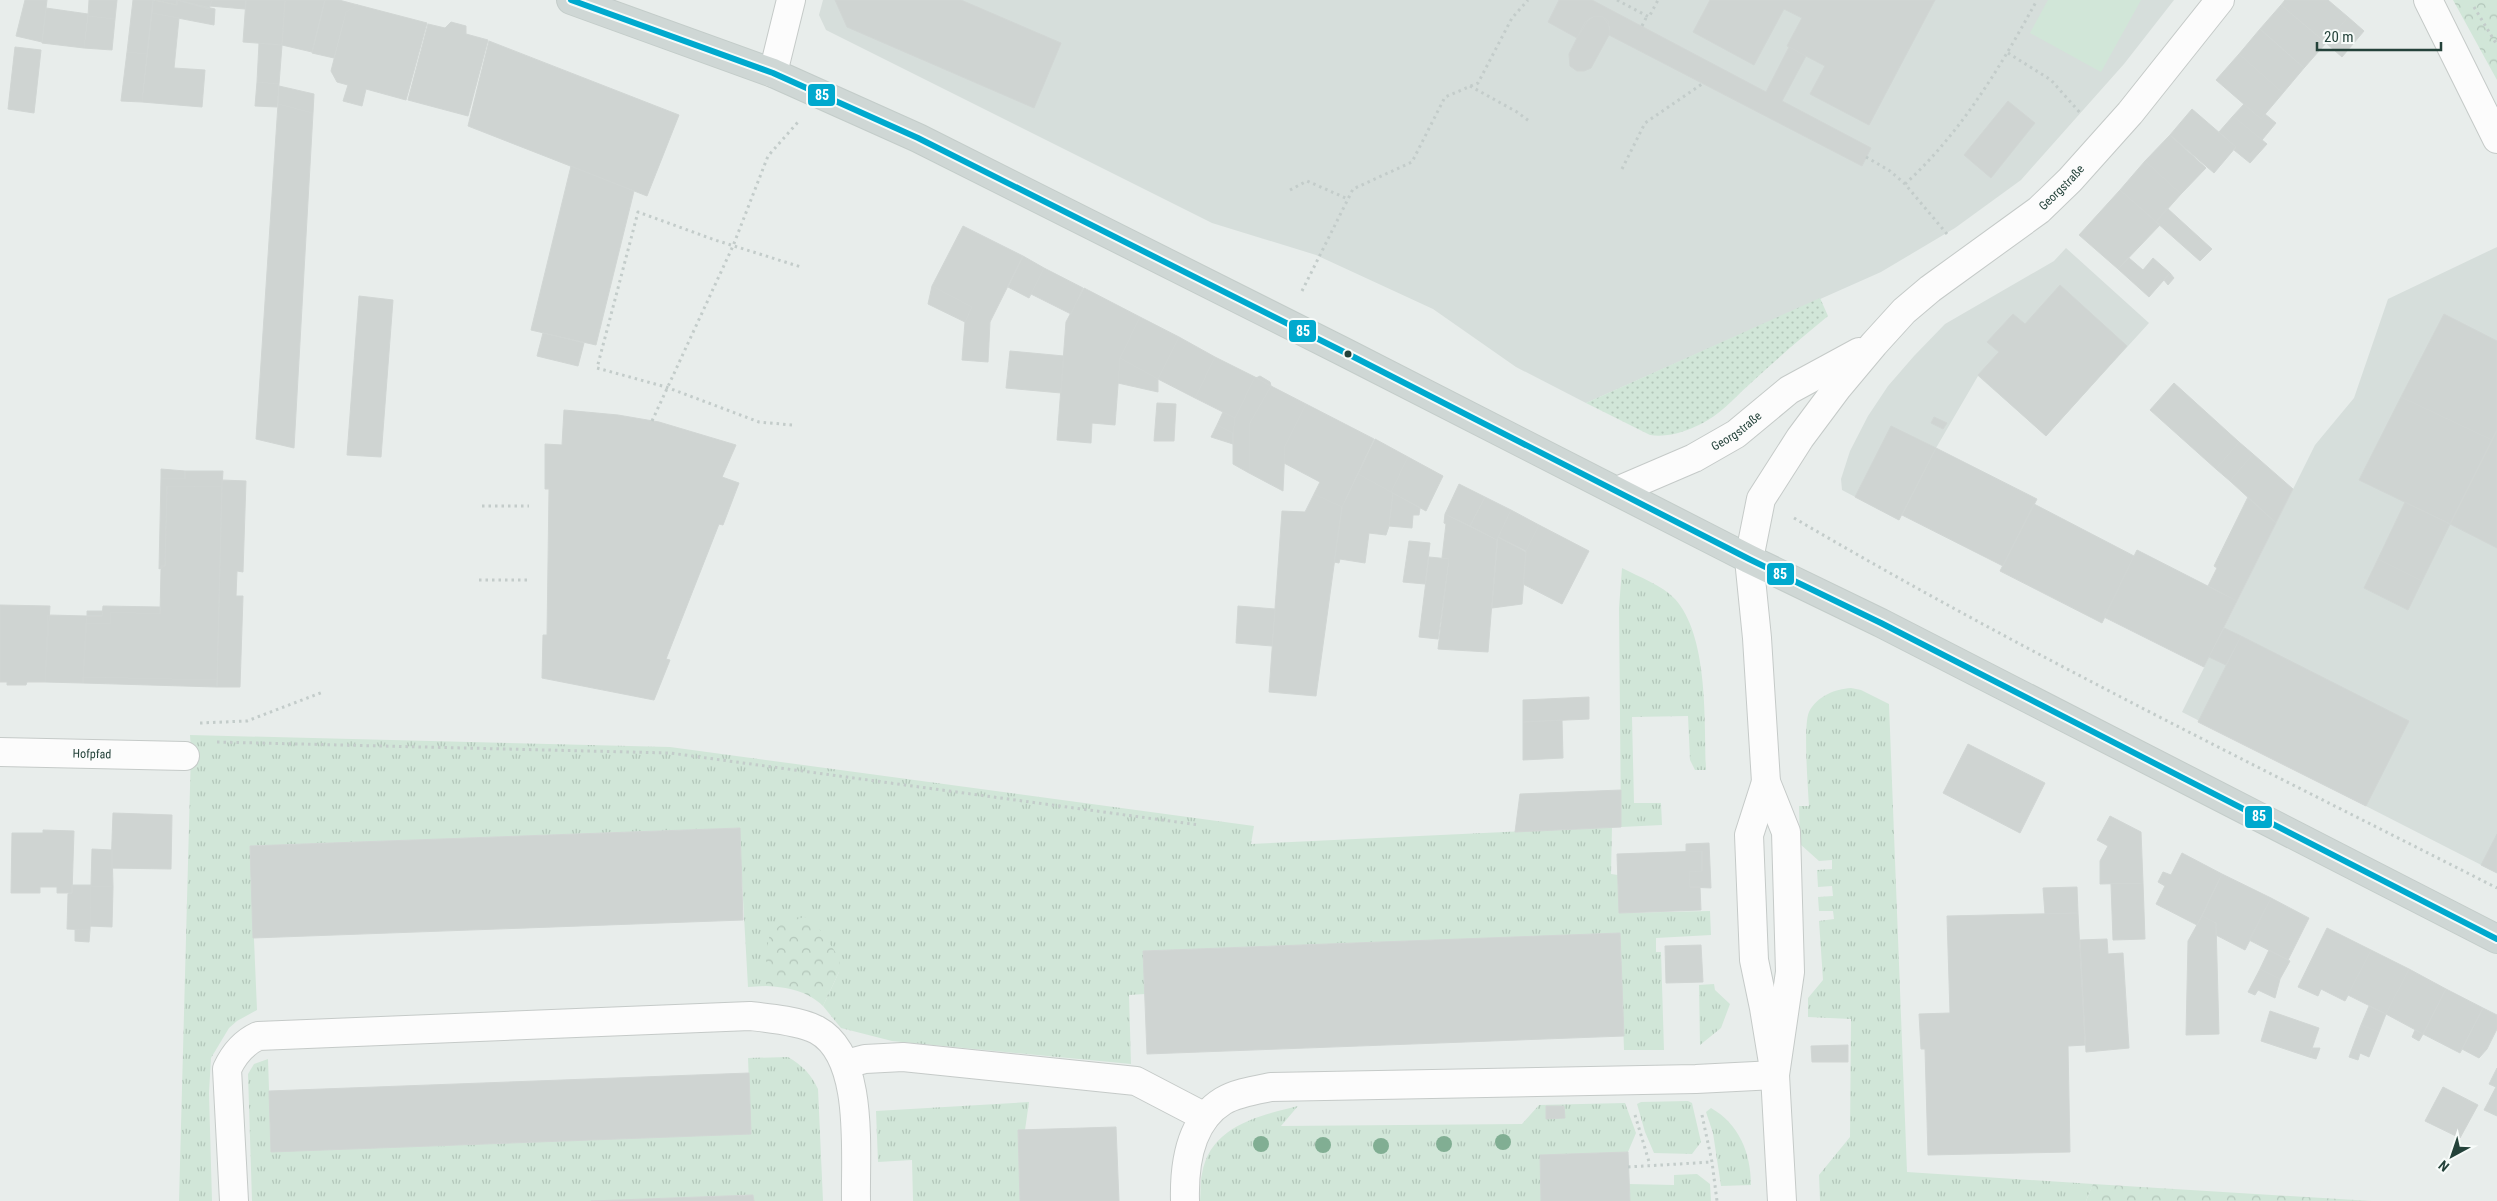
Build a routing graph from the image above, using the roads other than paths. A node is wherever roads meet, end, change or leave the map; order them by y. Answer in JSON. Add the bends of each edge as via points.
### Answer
{"nodes":[{"id":1,"x":571,"y":0,"type":"edge"},
{"id":2,"x":791,"y":0,"type":"edge"},
{"id":3,"x":2220,"y":0,"type":"edge"},
{"id":4,"x":2428,"y":0,"type":"edge"},
{"id":5,"x":773,"y":73,"type":"junction"},
{"id":6,"x":2497,"y":139,"type":"edge"},
{"id":7,"x":1874,"y":344,"type":"junction"},
{"id":8,"x":1616,"y":491,"type":"junction"},
{"id":9,"x":1749,"y":559,"type":"junction"},
{"id":10,"x":0,"y":752,"type":"edge"},
{"id":11,"x":184,"y":756,"type":"road end"},
{"id":12,"x":1766,"y":782,"type":"junction"},
{"id":13,"x":2497,"y":940,"type":"edge"},
{"id":14,"x":846,"y":1064,"type":"junction"},
{"id":15,"x":1775,"y":1076,"type":"junction"},
{"id":16,"x":1205,"y":1117,"type":"junction"},
{"id":17,"x":234,"y":1201,"type":"edge"},
{"id":18,"x":856,"y":1201,"type":"edge"},
{"id":19,"x":1185,"y":1201,"type":"edge"},
{"id":20,"x":1782,"y":1201,"type":"edge"}],
"edges":[{"from":1,"to":5,"type":"main road"},
{"from":2,"to":5,"type":"street"},
{"from":3,"to":7,"type":"street","name":"Georgstraße","via":[[2105,141],[2039,210],[1968,260],[1904,312]]},
{"from":4,"to":6,"type":"street"},
{"from":5,"to":8,"type":"main road","via":[[918,138]]},
{"from":7,"to":8,"type":"street","name":"Georgstraße","via":[[1789,390],[1736,434],[1694,458]]},
{"from":7,"to":9,"type":"street","name":"Georgstraße","via":[[1800,438],[1762,499]]},
{"from":8,"to":9,"type":"main road"},
{"from":9,"to":12,"type":"street","name":"Georgstraße","via":[[1758,638]]},
{"from":9,"to":13,"type":"main road","via":[[1881,623]]},
{"from":10,"to":11,"type":"street","name":"Hofpfad"},
{"from":12,"to":15,"type":"street","via":[[1749,835],[1754,960]]},
{"from":12,"to":15,"type":"street","via":[[1786,832],[1788,870],[1790,972]]},
{"from":14,"to":16,"type":"street","via":[[866,1059],[903,1057],[1136,1081]]},
{"from":14,"to":17,"type":"street","via":[[834,1043],[816,1029],[750,1016],[258,1036],[237,1051],[227,1069]]},
{"from":14,"to":18,"type":"street","via":[[853,1108]]},
{"from":15,"to":16,"type":"street","via":[[1271,1087],[1223,1101]]},
{"from":15,"to":20,"type":"street"},
{"from":16,"to":19,"type":"street","via":[[1193,1136],[1186,1161]]}]}
